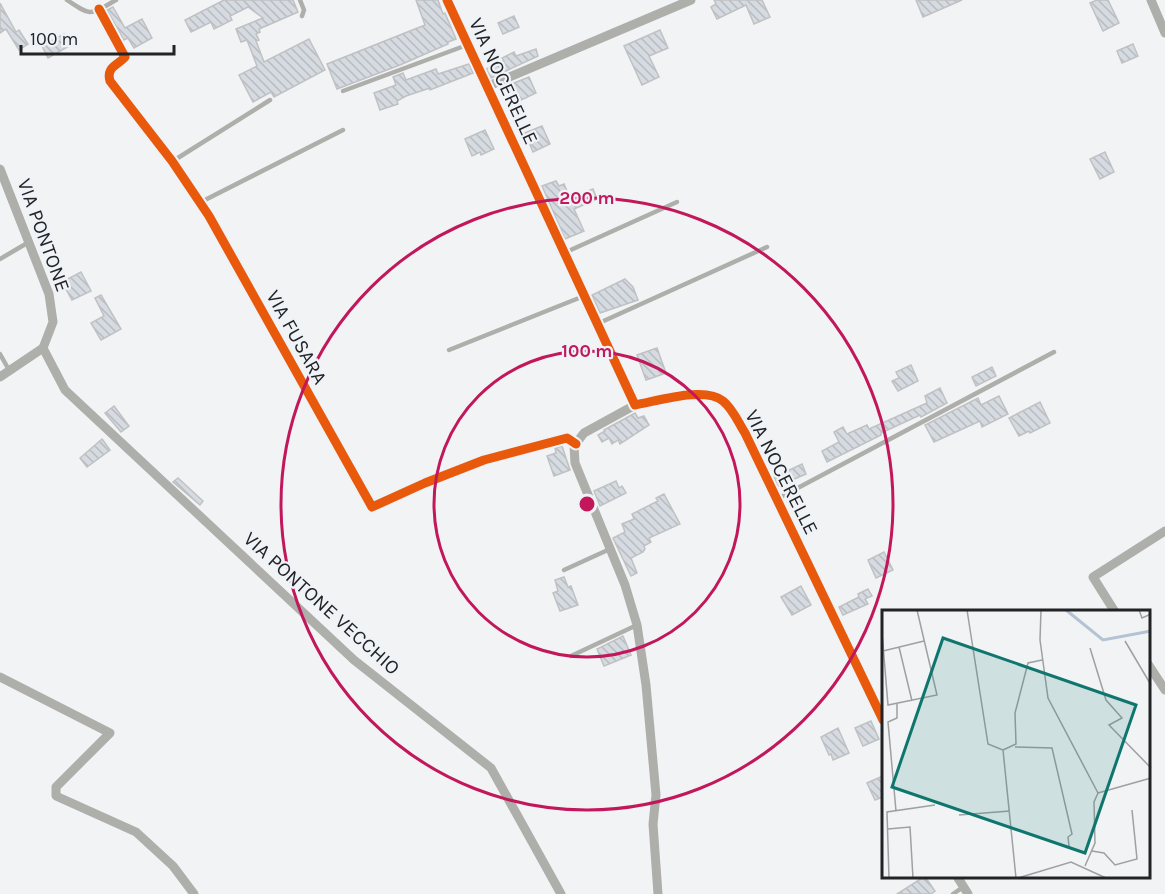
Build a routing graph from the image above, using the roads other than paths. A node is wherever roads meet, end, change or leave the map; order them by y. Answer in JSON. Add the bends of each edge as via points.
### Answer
{"nodes":[{"id":1,"x":67,"y":0,"type":"edge"},
{"id":2,"x":116,"y":0,"type":"edge"},
{"id":3,"x":300,"y":0,"type":"edge"},
{"id":4,"x":447,"y":0,"type":"edge"},
{"id":5,"x":691,"y":0,"type":"edge"},
{"id":6,"x":1151,"y":0,"type":"edge"},
{"id":7,"x":99,"y":9,"type":"junction"},
{"id":8,"x":302,"y":16,"type":"dead end"},
{"id":9,"x":1165,"y":33,"type":"edge"},
{"id":10,"x":467,"y":45,"type":"junction"},
{"id":11,"x":486,"y":87,"type":"junction"},
{"id":12,"x":343,"y":92,"type":"dead end"},
{"id":13,"x":270,"y":100,"type":"dead end"},
{"id":14,"x":343,"y":130,"type":"dead end"},
{"id":15,"x":172,"y":161,"type":"junction"},
{"id":16,"x":0,"y":169,"type":"edge"},
{"id":17,"x":200,"y":202,"type":"junction"},
{"id":18,"x":677,"y":202,"type":"dead end"},
{"id":19,"x":29,"y":242,"type":"junction"},
{"id":20,"x":767,"y":247,"type":"dead end"},
{"id":21,"x":564,"y":253,"type":"junction"},
{"id":22,"x":0,"y":259,"type":"edge"},
{"id":23,"x":584,"y":296,"type":"junction"},
{"id":24,"x":597,"y":324,"type":"junction"},
{"id":25,"x":43,"y":348,"type":"junction"},
{"id":26,"x":449,"y":350,"type":"dead end"},
{"id":27,"x":1054,"y":352,"type":"dead end"},
{"id":28,"x":0,"y":354,"type":"edge"},
{"id":29,"x":9,"y":370,"type":"junction"},
{"id":30,"x":0,"y":376,"type":"edge"},
{"id":31,"x":635,"y":405,"type":"junction"},
{"id":32,"x":576,"y":444,"type":"junction"},
{"id":33,"x":777,"y":499,"type":"junction"},
{"id":34,"x":1165,"y":531,"type":"edge"},
{"id":35,"x":610,"y":549,"type":"junction"},
{"id":36,"x":564,"y":570,"type":"dead end"},
{"id":37,"x":1114,"y":610,"type":"edge"},
{"id":38,"x":637,"y":625,"type":"junction"},
{"id":39,"x":572,"y":656,"type":"dead end"},
{"id":40,"x":1150,"y":666,"type":"edge"},
{"id":41,"x":0,"y":676,"type":"edge"},
{"id":42,"x":1165,"y":690,"type":"edge"},
{"id":43,"x":882,"y":718,"type":"edge"},
{"id":44,"x":965,"y":890,"type":"edge"},
{"id":45,"x":194,"y":894,"type":"edge"},
{"id":46,"x":561,"y":894,"type":"edge"},
{"id":47,"x":658,"y":894,"type":"edge"},
{"id":48,"x":953,"y":894,"type":"edge"}],
"edges":[{"from":1,"to":7,"type":"lane","via":[[86,13]]},
{"from":2,"to":7,"type":"lane"},
{"from":3,"to":8,"type":"lane"},
{"from":4,"to":10,"type":"street","name":"VIA NOCERELLE"},
{"from":5,"to":11,"type":"street"},
{"from":6,"to":9,"type":"street"},
{"from":7,"to":15,"type":"street","name":"VIA FUSARA","via":[[125,53],[110,69],[110,81]]},
{"from":10,"to":11,"type":"street","name":"VIA NOCERELLE"},
{"from":10,"to":12,"type":"lane"},
{"from":11,"to":21,"type":"street","name":"VIA NOCERELLE"},
{"from":13,"to":15,"type":"lane"},
{"from":14,"to":17,"type":"lane"},
{"from":15,"to":17,"type":"street","name":"VIA FUSARA"},
{"from":16,"to":19,"type":"street","name":"VIA PONTONE"},
{"from":17,"to":32,"type":"street","name":"VIA FUSARA","via":[[372,507],[484,460],[567,438]]},
{"from":18,"to":21,"type":"lane"},
{"from":19,"to":22,"type":"lane"},
{"from":19,"to":25,"type":"street","name":"VIA PONTONE","via":[[49,294],[53,322]]},
{"from":20,"to":24,"type":"lane"},
{"from":21,"to":23,"type":"street","name":"VIA NOCERELLE"},
{"from":23,"to":24,"type":"street","name":"VIA NOCERELLE"},
{"from":23,"to":26,"type":"lane"},
{"from":24,"to":31,"type":"street","name":"VIA NOCERELLE"},
{"from":25,"to":29,"type":"street"},
{"from":25,"to":46,"type":"street","name":"VIA PONTONE VECCHIO","via":[[65,390],[74,399],[354,660],[491,768]]},
{"from":27,"to":33,"type":"lane","name":"VIA NOCERELLE"},
{"from":28,"to":29,"type":"lane"},
{"from":29,"to":30,"type":"street"},
{"from":31,"to":32,"type":"street","name":"VIA NOCERELLE","via":[[584,433]]},
{"from":31,"to":33,"type":"street","name":"VIA NOCERELLE","via":[[698,394],[721,399],[745,433]]},
{"from":32,"to":35,"type":"street","via":[[575,463]]},
{"from":33,"to":43,"type":"street","name":"VIA NOCERELLE"},
{"from":34,"to":37,"type":"street","via":[[1093,578]]},
{"from":35,"to":36,"type":"lane"},
{"from":35,"to":38,"type":"street"},
{"from":38,"to":39,"type":"lane"},
{"from":38,"to":47,"type":"street","via":[[656,795],[653,824]]},
{"from":40,"to":42,"type":"street"},
{"from":41,"to":45,"type":"street","via":[[110,734],[56,787],[56,796],[136,832],[173,866]]},
{"from":44,"to":48,"type":"lane"}]}
